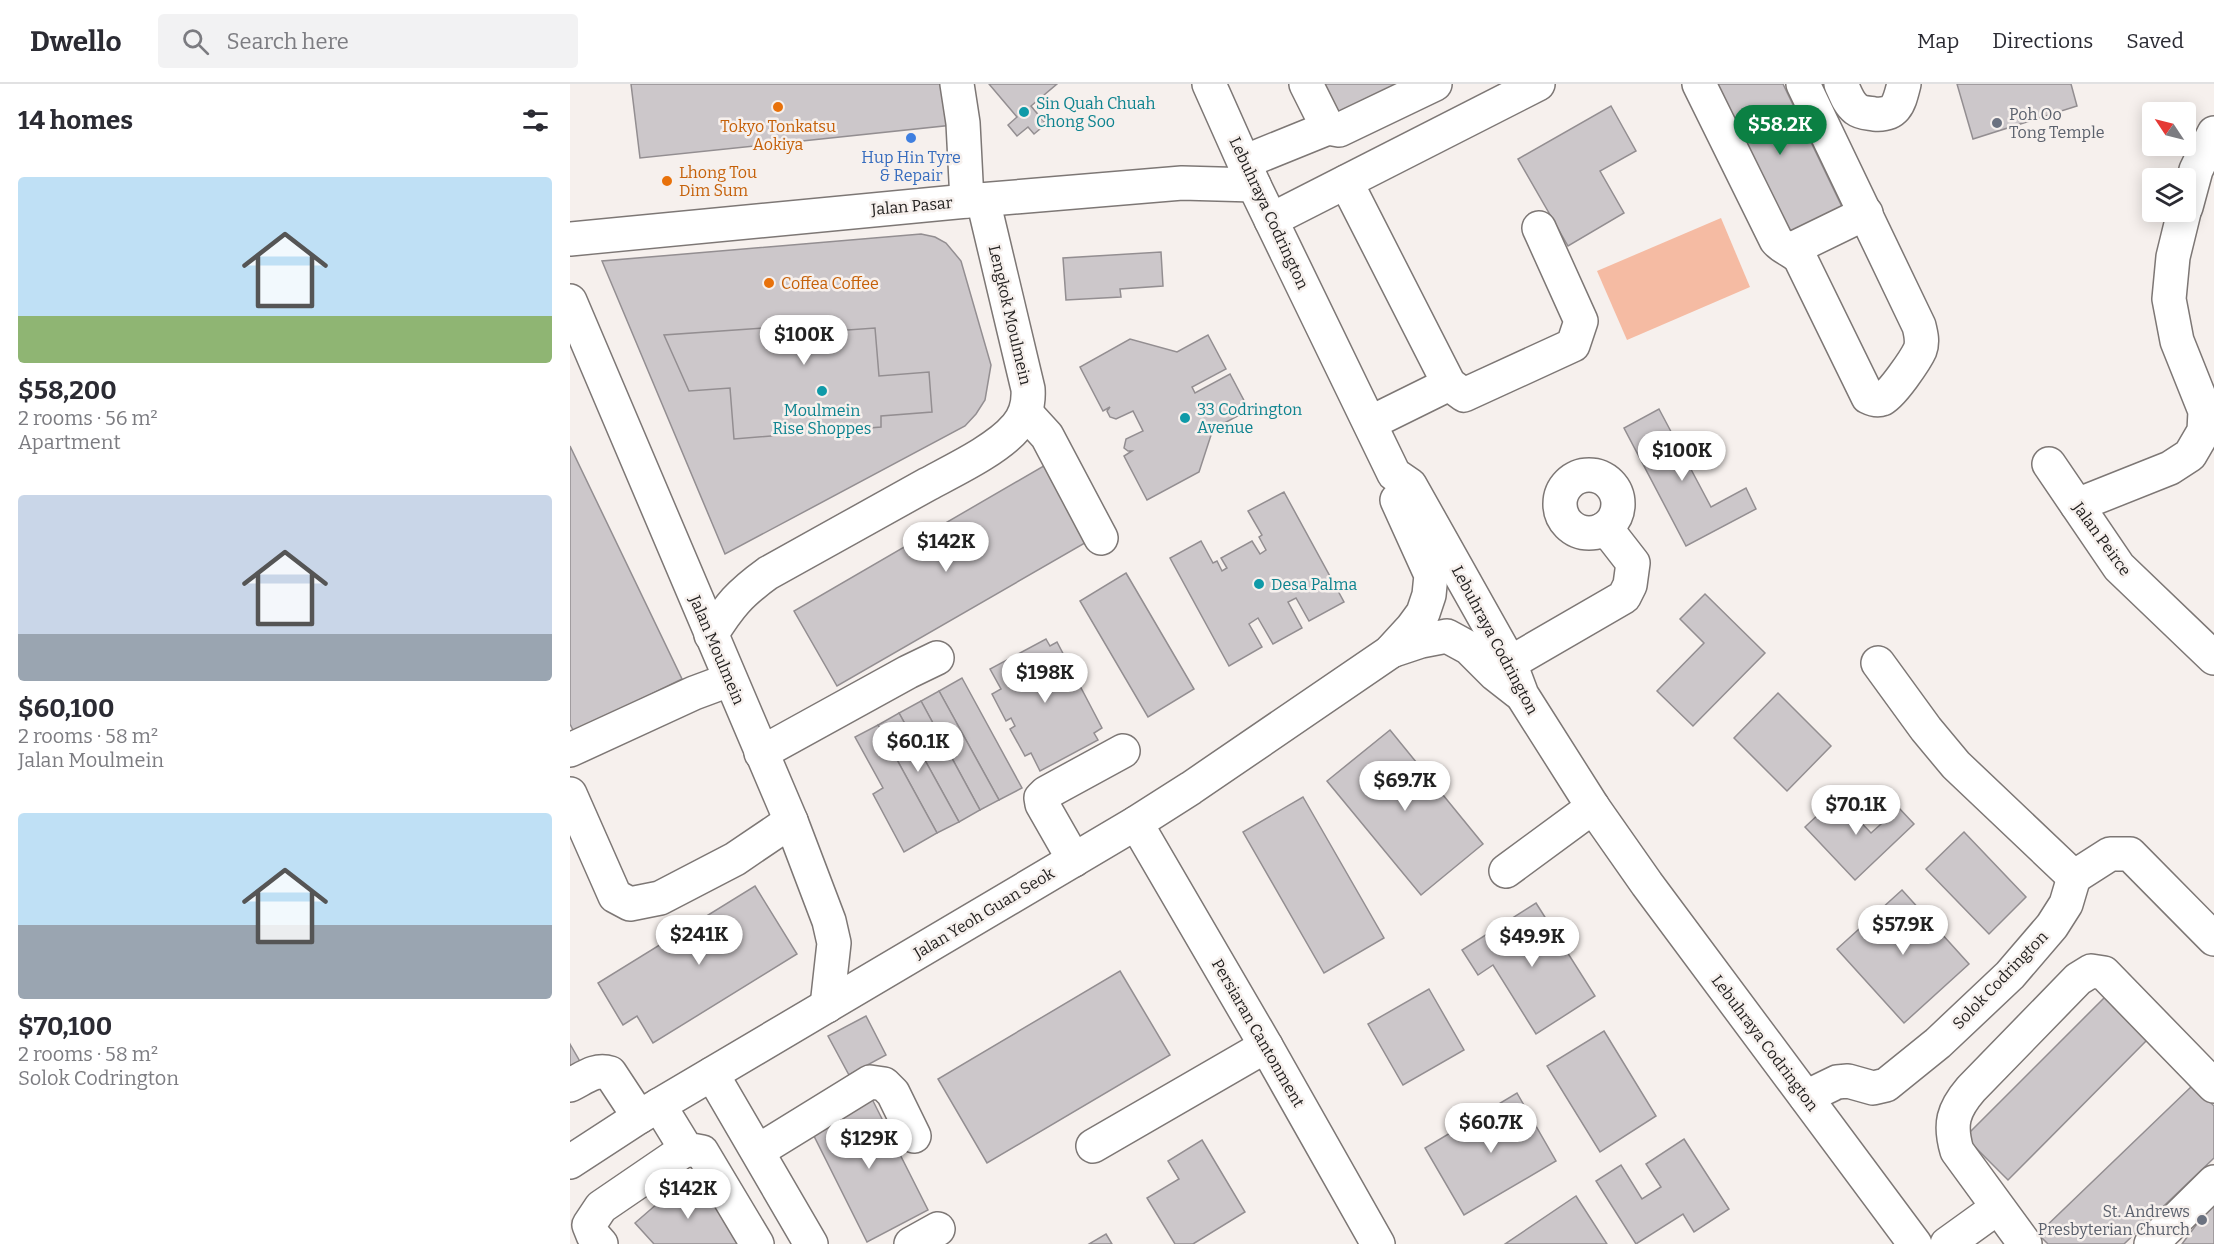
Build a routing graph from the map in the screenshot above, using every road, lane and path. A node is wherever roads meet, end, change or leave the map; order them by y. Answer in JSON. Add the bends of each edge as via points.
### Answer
{"nodes":[{"id":1,"x":957,"y":84,"type":"edge"},
{"id":2,"x":1209,"y":84,"type":"edge"},
{"id":3,"x":1306,"y":84,"type":"edge"},
{"id":4,"x":1435,"y":84,"type":"edge"},
{"id":5,"x":1538,"y":84,"type":"edge"},
{"id":6,"x":1699,"y":84,"type":"edge"},
{"id":7,"x":1803,"y":84,"type":"edge"},
{"id":8,"x":1840,"y":84,"type":"edge"},
{"id":9,"x":1904,"y":84,"type":"edge"},
{"id":10,"x":1328,"y":128,"type":"junction"},
{"id":11,"x":2214,"y":133,"type":"edge"},
{"id":12,"x":2196,"y":170,"type":"edge"},
{"id":13,"x":1249,"y":173,"type":"junction"},
{"id":14,"x":1346,"y":182,"type":"junction"},
{"id":15,"x":975,"y":201,"type":"junction"},
{"id":16,"x":1866,"y":213,"type":"junction"},
{"id":17,"x":1271,"y":220,"type":"junction"},
{"id":18,"x":2182,"y":222,"type":"edge"},
{"id":19,"x":1539,"y":228,"type":"dead end"},
{"id":20,"x":570,"y":238,"type":"edge"},
{"id":21,"x":1792,"y":249,"type":"junction"},
{"id":22,"x":573,"y":318,"type":"edge"},
{"id":23,"x":1449,"y":384,"type":"junction"},
{"id":24,"x":1026,"y":413,"type":"junction"},
{"id":25,"x":1370,"y":423,"type":"junction"},
{"id":26,"x":2202,"y":456,"type":"edge"},
{"id":27,"x":2049,"y":464,"type":"dead end"},
{"id":28,"x":1394,"y":474,"type":"junction"},
{"id":29,"x":2077,"y":505,"type":"junction"},
{"id":30,"x":1602,"y":530,"type":"dead end"},
{"id":31,"x":1101,"y":538,"type":"dead end"},
{"id":32,"x":681,"y":566,"type":"junction"},
{"id":33,"x":768,"y":573,"type":"junction"},
{"id":34,"x":711,"y":635,"type":"junction"},
{"id":35,"x":1389,"y":652,"type":"junction"},
{"id":36,"x":937,"y":658,"type":"dead end"},
{"id":37,"x":2214,"y":658,"type":"edge"},
{"id":38,"x":1510,"y":663,"type":"junction"},
{"id":39,"x":1878,"y":663,"type":"dead end"},
{"id":40,"x":729,"y":681,"type":"junction"},
{"id":41,"x":1522,"y":696,"type":"junction"},
{"id":42,"x":570,"y":750,"type":"edge"},
{"id":43,"x":1123,"y":751,"type":"dead end"},
{"id":44,"x":761,"y":753,"type":"junction"},
{"id":45,"x":570,"y":794,"type":"edge"},
{"id":46,"x":1593,"y":807,"type":"junction"},
{"id":47,"x":791,"y":821,"type":"junction"},
{"id":48,"x":1136,"y":823,"type":"junction"},
{"id":49,"x":1074,"y":860,"type":"junction"},
{"id":50,"x":1506,"y":871,"type":"dead end"},
{"id":51,"x":2074,"y":877,"type":"junction"},
{"id":52,"x":2214,"y":939,"type":"edge"},
{"id":53,"x":827,"y":1006,"type":"junction"},
{"id":54,"x":1266,"y":1046,"type":"junction"},
{"id":55,"x":712,"y":1074,"type":"junction"},
{"id":56,"x":570,"y":1085,"type":"edge"},
{"id":57,"x":2214,"y":1086,"type":"edge"},
{"id":58,"x":1806,"y":1097,"type":"junction"},
{"id":59,"x":649,"y":1111,"type":"junction"},
{"id":60,"x":914,"y":1136,"type":"dead end"},
{"id":61,"x":1093,"y":1146,"type":"dead end"},
{"id":62,"x":686,"y":1149,"type":"junction"},
{"id":63,"x":759,"y":1151,"type":"junction"},
{"id":64,"x":570,"y":1162,"type":"edge"},
{"id":65,"x":2214,"y":1182,"type":"edge"},
{"id":66,"x":1997,"y":1208,"type":"junction"},
{"id":67,"x":601,"y":1244,"type":"edge"},
{"id":68,"x":757,"y":1244,"type":"edge"},
{"id":69,"x":811,"y":1244,"type":"edge"},
{"id":70,"x":1378,"y":1244,"type":"edge"},
{"id":71,"x":1915,"y":1244,"type":"edge"},
{"id":72,"x":1947,"y":1244,"type":"edge"},
{"id":73,"x":2025,"y":1244,"type":"edge"},
{"id":74,"x":2151,"y":1244,"type":"edge"}],
"edges":[{"from":1,"to":15,"type":"street","name":"Lengkok Moulmein"},
{"from":2,"to":13,"type":"street","name":"Lebuhraya Codrington"},
{"from":3,"to":10,"type":"street"},
{"from":4,"to":10,"type":"street","via":[[1339,130]]},
{"from":5,"to":14,"type":"street"},
{"from":6,"to":21,"type":"street","via":[[1776,240]]},
{"from":7,"to":16,"type":"street"},
{"from":8,"to":9,"type":"street","via":[[1855,109],[1884,115],[1899,102]]},
{"from":10,"to":13,"type":"street"},
{"from":11,"to":12,"type":"street"},
{"from":13,"to":15,"type":"street","name":"Jalan Pasar","via":[[1182,183]]},
{"from":13,"to":17,"type":"street","name":"Lebuhraya Codrington"},
{"from":14,"to":17,"type":"street"},
{"from":14,"to":23,"type":"street"},
{"from":15,"to":20,"type":"street","name":"Jalan Pasar"},
{"from":15,"to":24,"type":"street","name":"Lengkok Moulmein","via":[[1028,389]]},
{"from":16,"to":21,"type":"street"},
{"from":16,"to":21,"type":"street","via":[[1922,338],[1921,349],[1882,399],[1868,397],[1800,258]]},
{"from":17,"to":25,"type":"street","name":"Lebuhraya Codrington"},
{"from":18,"to":26,"type":"street","via":[[2169,299],[2176,341],[2205,411]]},
{"from":19,"to":23,"type":"street","via":[[1581,321],[1573,345],[1464,395]]},
{"from":22,"to":32,"type":"street","name":"Jalan Moulmein"},
{"from":23,"to":25,"type":"street"},
{"from":24,"to":31,"type":"street","via":[[1047,436]]},
{"from":24,"to":33,"type":"street","via":[[1003,441]]},
{"from":25,"to":28,"type":"street","name":"Lebuhraya Codrington"},
{"from":26,"to":29,"type":"street"},
{"from":27,"to":29,"type":"street","name":"Jalan Peirce"},
{"from":28,"to":35,"type":"street","name":"Jalan Yeoh Guan Seok","via":[[1395,496],[1431,575],[1423,613]]},
{"from":28,"to":38,"type":"street","name":"Lebuhraya Codrington","via":[[1410,486]]},
{"from":29,"to":37,"type":"street","name":"Jalan Peirce","via":[[2119,567]]},
{"from":30,"to":38,"type":"street","via":[[1612,536],[1633,563],[1630,585],[1623,597]]},
{"from":32,"to":33,"type":"street","via":[[714,584]]},
{"from":32,"to":34,"type":"street","name":"Jalan Moulmein"},
{"from":33,"to":34,"type":"street","via":[[742,592]]},
{"from":34,"to":40,"type":"street","name":"Jalan Moulmein"},
{"from":35,"to":41,"type":"street","name":"Jalan Yeoh Guan Seok","via":[[1447,636],[1469,648]]},
{"from":35,"to":48,"type":"street","name":"Jalan Yeoh Guan Seok"},
{"from":36,"to":44,"type":"street"},
{"from":38,"to":41,"type":"street","name":"Lebuhraya Codrington"},
{"from":39,"to":51,"type":"street","via":[[1956,765]]},
{"from":40,"to":42,"type":"street"},
{"from":40,"to":44,"type":"street","name":"Jalan Moulmein"},
{"from":41,"to":46,"type":"street","name":"Lebuhraya Codrington"},
{"from":43,"to":49,"type":"street","via":[[1041,798]]},
{"from":44,"to":47,"type":"street","name":"Jalan Moulmein"},
{"from":45,"to":47,"type":"street","via":[[615,896],[630,904],[660,898],[735,859]]},
{"from":46,"to":50,"type":"street"},
{"from":46,"to":58,"type":"street","name":"Lebuhraya Codrington"},
{"from":47,"to":53,"type":"street","name":"Jalan Moulmein","via":[[834,943]]},
{"from":48,"to":49,"type":"street","name":"Jalan Yeoh Guan Seok"},
{"from":48,"to":54,"type":"street","name":"Persiaran Cantonment"},
{"from":49,"to":53,"type":"street","name":"Jalan Yeoh Guan Seok"},
{"from":51,"to":52,"type":"street","via":[[2110,854],[2130,854]]},
{"from":51,"to":58,"type":"street","name":"Solok Codrington","via":[[2066,904],[2052,927],[2010,975],[1887,1085],[1873,1088],[1837,1082]]},
{"from":53,"to":55,"type":"street","name":"Jalan Yeoh Guan Seok"},
{"from":54,"to":61,"type":"street"},
{"from":54,"to":70,"type":"street","name":"Persiaran Cantonment"},
{"from":55,"to":59,"type":"street","name":"Jalan Yeoh Guan Seok"},
{"from":55,"to":63,"type":"street"},
{"from":56,"to":59,"type":"street","via":[[602,1070]]},
{"from":57,"to":66,"type":"street","via":[[2104,973],[2091,971],[2078,979],[1971,1089],[1954,1115],[1952,1134],[1957,1151]]},
{"from":58,"to":71,"type":"street","name":"Lebuhraya Codrington"},
{"from":59,"to":62,"type":"street"},
{"from":59,"to":64,"type":"street","name":"Jalan Yeoh Guan Seok"},
{"from":60,"to":63,"type":"street","via":[[893,1093],[884,1084],[870,1082]]},
{"from":62,"to":67,"type":"street","via":[[601,1208],[589,1225]]},
{"from":62,"to":68,"type":"street","via":[[702,1152]]},
{"from":63,"to":69,"type":"street"},
{"from":65,"to":74,"type":"street"},
{"from":66,"to":72,"type":"street"},
{"from":66,"to":73,"type":"street"}]}
